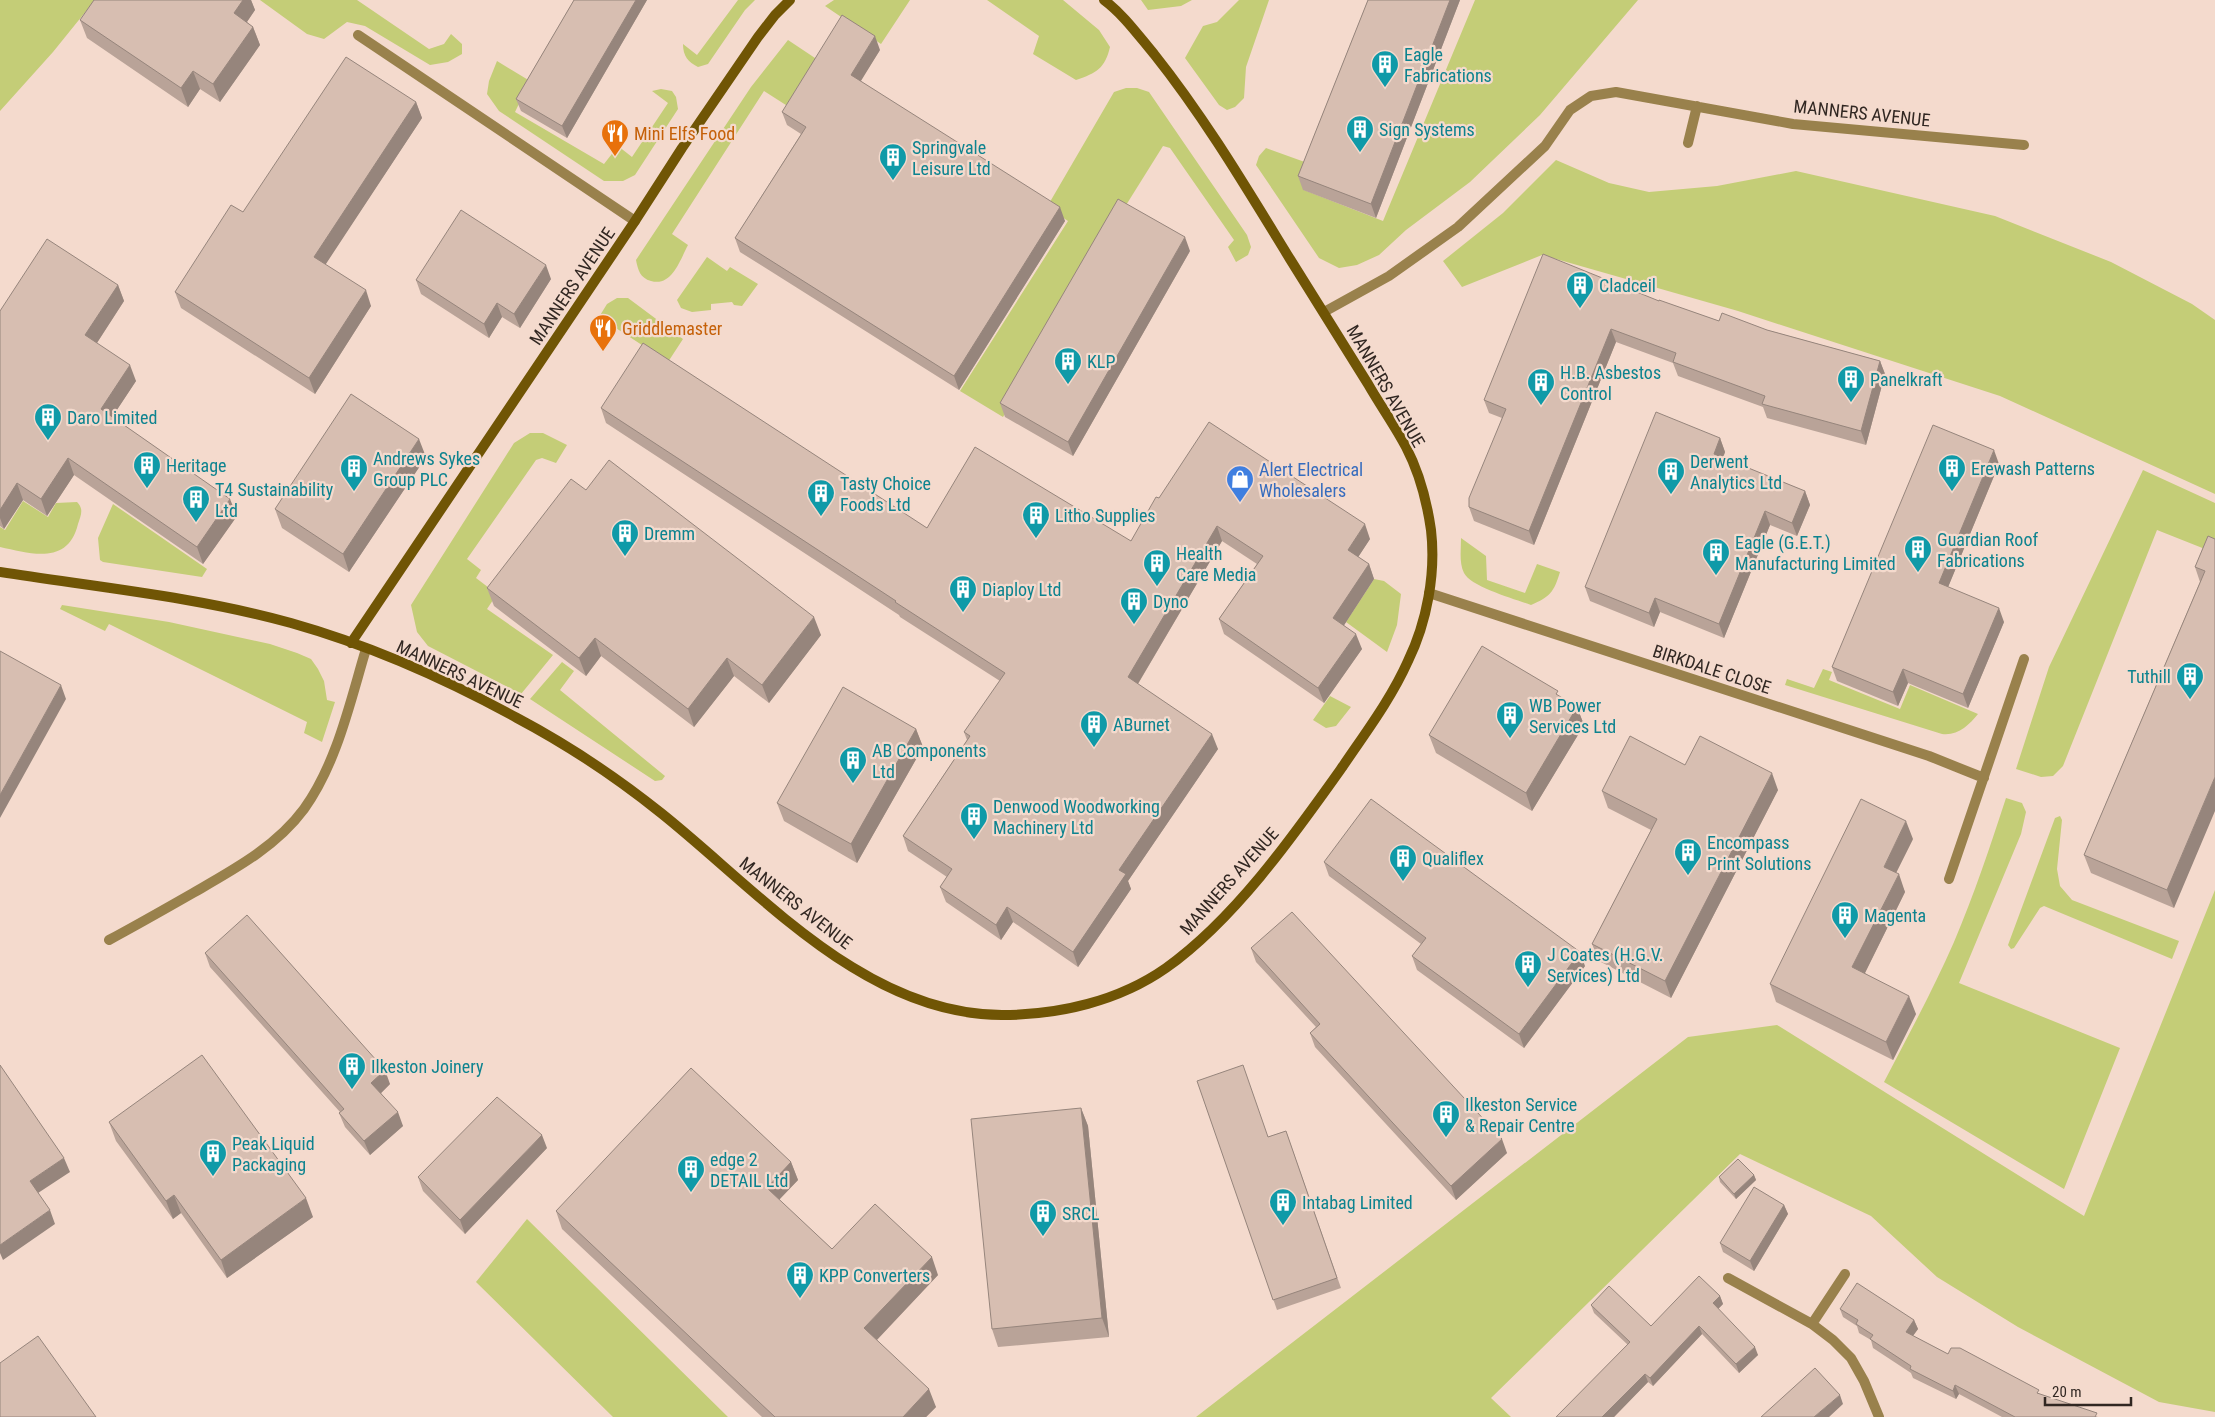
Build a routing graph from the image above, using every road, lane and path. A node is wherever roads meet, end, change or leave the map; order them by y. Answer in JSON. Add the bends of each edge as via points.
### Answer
{"nodes":[{"id":1,"x":790,"y":0,"type":"edge"},
{"id":2,"x":1104,"y":0,"type":"edge"},
{"id":3,"x":358,"y":35,"type":"dead end"},
{"id":4,"x":1697,"y":106,"type":"junction"},
{"id":5,"x":1688,"y":143,"type":"dead end"},
{"id":6,"x":2024,"y":145,"type":"dead end"},
{"id":7,"x":635,"y":222,"type":"junction"},
{"id":8,"x":1324,"y":312,"type":"junction"},
{"id":9,"x":0,"y":572,"type":"edge"},
{"id":10,"x":1429,"y":592,"type":"junction"},
{"id":11,"x":351,"y":643,"type":"junction"},
{"id":12,"x":366,"y":649,"type":"junction"},
{"id":13,"x":2024,"y":659,"type":"dead end"},
{"id":14,"x":1984,"y":778,"type":"junction"},
{"id":15,"x":1949,"y":879,"type":"dead end"},
{"id":16,"x":109,"y":940,"type":"dead end"},
{"id":17,"x":1845,"y":1274,"type":"dead end"},
{"id":18,"x":1728,"y":1278,"type":"dead end"},
{"id":19,"x":1812,"y":1324,"type":"junction"},
{"id":20,"x":1879,"y":1417,"type":"edge"}],
"edges":[{"from":1,"to":7,"type":"street","name":"MANNERS AVENUE","via":[[758,37]]},
{"from":2,"to":8,"type":"street","name":"MANNERS AVENUE","via":[[1118,10],[1174,79]]},
{"from":3,"to":7,"type":"street","name":"MANNERS AVENUE"},
{"from":4,"to":5,"type":"street"},
{"from":4,"to":6,"type":"street","name":"MANNERS AVENUE","via":[[1793,124]]},
{"from":4,"to":8,"type":"street","name":"MANNERS AVENUE","via":[[1616,92],[1591,96],[1570,110],[1545,146],[1458,226],[1389,276]]},
{"from":7,"to":11,"type":"street","name":"MANNERS AVENUE"},
{"from":8,"to":10,"type":"street","name":"MANNERS AVENUE","via":[[1407,449],[1419,479],[1431,532]]},
{"from":9,"to":11,"type":"street","name":"MANNERS AVENUE","via":[[223,607],[290,623]]},
{"from":10,"to":12,"type":"street","name":"MANNERS AVENUE","via":[[1408,664],[1385,705],[1271,864],[1231,909],[1163,971],[1102,999],[1072,1009],[1000,1015],[962,1012],[925,1003],[846,963],[800,931],[658,811],[604,770],[520,719],[453,685]]},
{"from":10,"to":14,"type":"street","name":"BIRKDALE CLOSE","via":[[1929,756]]},
{"from":11,"to":12,"type":"street","name":"MANNERS AVENUE"},
{"from":12,"to":16,"type":"street","via":[[344,725],[331,756],[304,808],[286,831],[247,862]]},
{"from":13,"to":14,"type":"street"},
{"from":14,"to":15,"type":"street"},
{"from":17,"to":19,"type":"street"},
{"from":18,"to":19,"type":"street"},
{"from":19,"to":20,"type":"street","via":[[1851,1358]]}]}
